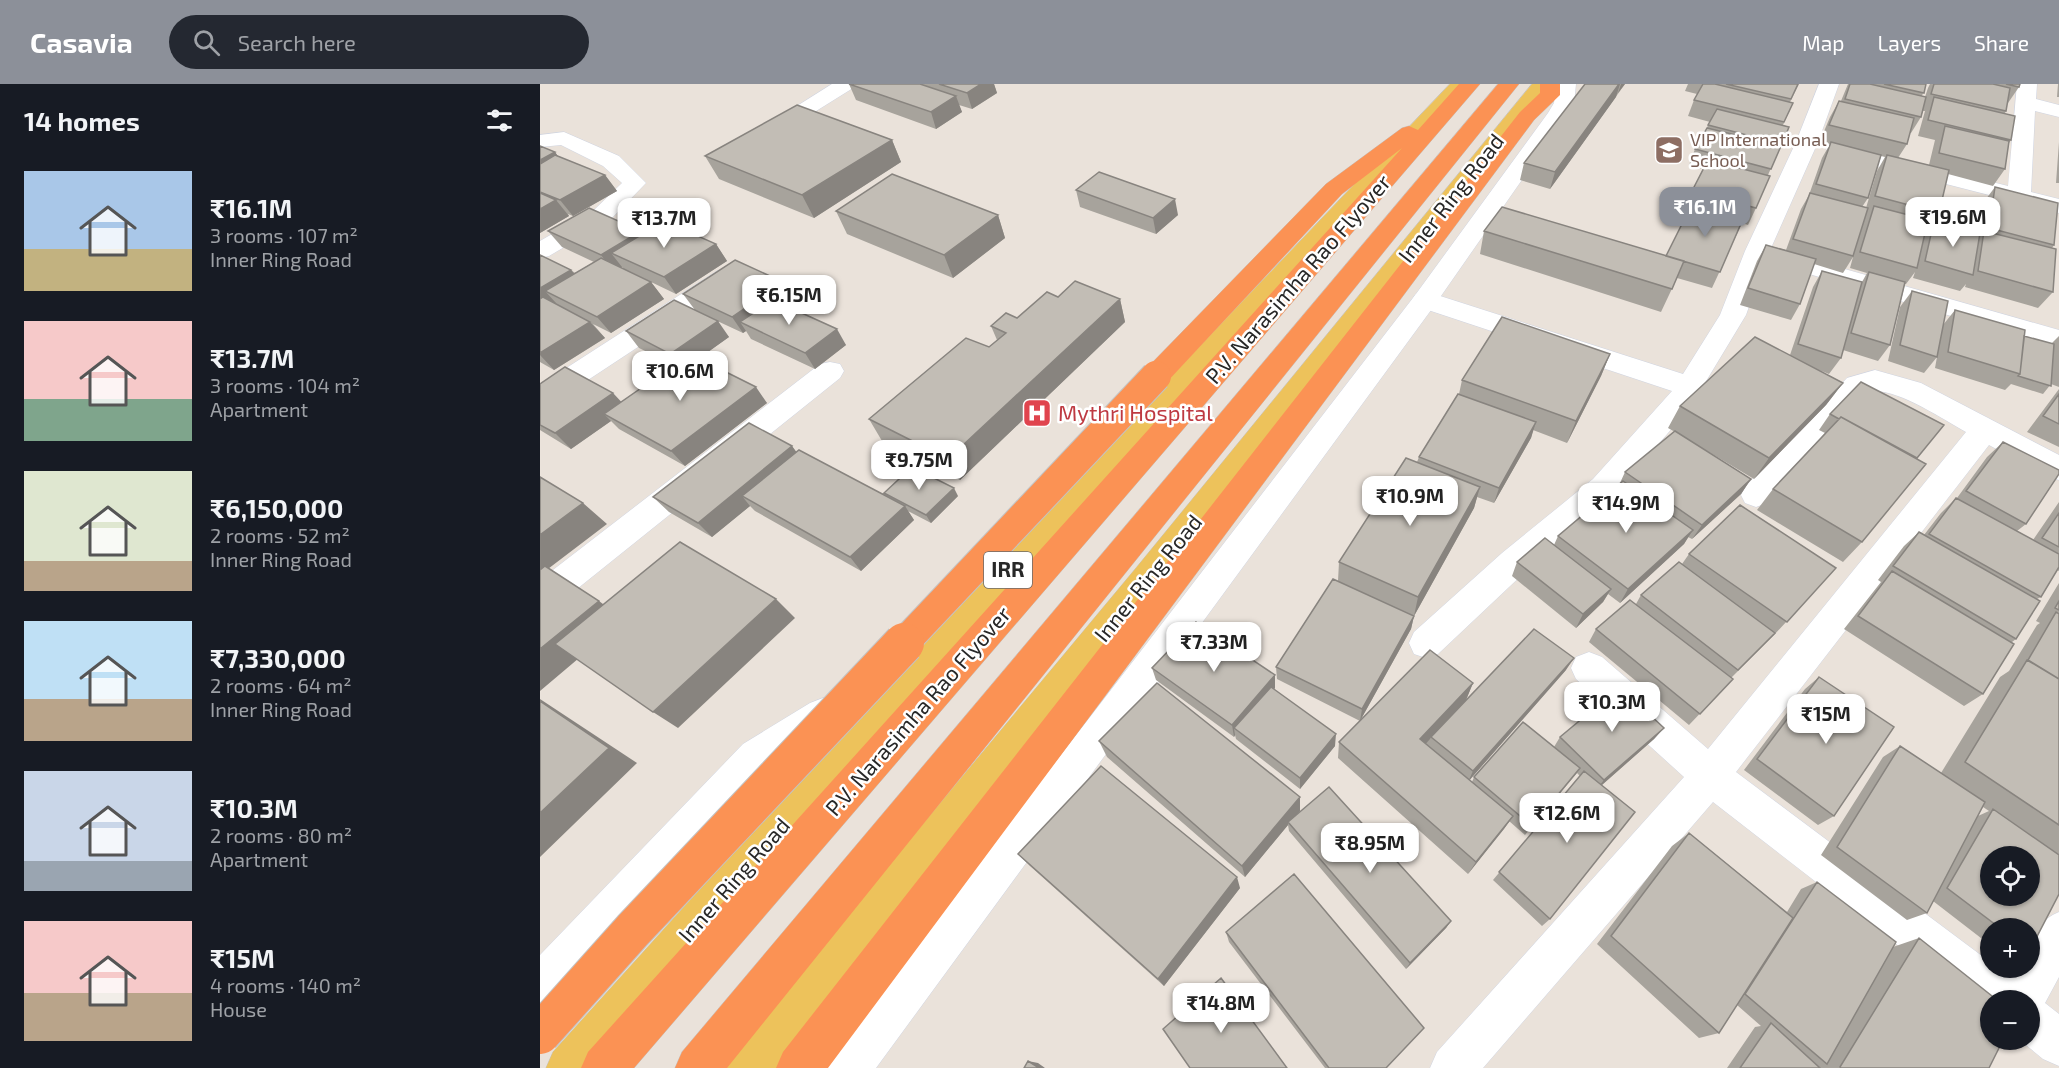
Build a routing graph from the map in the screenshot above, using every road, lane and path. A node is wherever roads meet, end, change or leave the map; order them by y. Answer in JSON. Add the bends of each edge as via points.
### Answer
{"nodes":[{"id":1,"x":846,"y":84,"type":"edge"},
{"id":2,"x":1461,"y":84,"type":"edge"},
{"id":3,"x":1470,"y":84,"type":"edge"},
{"id":4,"x":1509,"y":84,"type":"edge"},
{"id":5,"x":1542,"y":84,"type":"edge"},
{"id":6,"x":1550,"y":84,"type":"edge"},
{"id":7,"x":1566,"y":84,"type":"edge"},
{"id":8,"x":1828,"y":84,"type":"edge"},
{"id":9,"x":2027,"y":94,"type":"edge"},
{"id":10,"x":1437,"y":110,"type":"junction"},
{"id":11,"x":2059,"y":111,"type":"edge"},
{"id":12,"x":755,"y":140,"type":"edge"},
{"id":13,"x":540,"y":141,"type":"edge"},
{"id":14,"x":1807,"y":142,"type":"junction"},
{"id":15,"x":2019,"y":195,"type":"junction"},
{"id":16,"x":2059,"y":206,"type":"edge"},
{"id":17,"x":540,"y":251,"type":"edge"},
{"id":18,"x":1757,"y":251,"type":"junction"},
{"id":19,"x":740,"y":267,"type":"edge"},
{"id":20,"x":1425,"y":300,"type":"junction"},
{"id":21,"x":2059,"y":339,"type":"edge"},
{"id":22,"x":830,"y":371,"type":"dead end"},
{"id":23,"x":1689,"y":386,"type":"junction"},
{"id":24,"x":540,"y":398,"type":"edge"},
{"id":25,"x":1985,"y":429,"type":"junction"},
{"id":26,"x":2059,"y":469,"type":"edge"},
{"id":27,"x":1756,"y":495,"type":"dead end"},
{"id":28,"x":540,"y":599,"type":"edge"},
{"id":29,"x":949,"y":637,"type":"junction"},
{"id":30,"x":1426,"y":643,"type":"dead end"},
{"id":31,"x":1589,"y":668,"type":"dead end"},
{"id":32,"x":1710,"y":776,"type":"junction"},
{"id":33,"x":2059,"y":933,"type":"edge"},
{"id":34,"x":540,"y":987,"type":"edge"},
{"id":35,"x":1992,"y":990,"type":"edge"},
{"id":36,"x":2028,"y":990,"type":"edge"},
{"id":37,"x":2040,"y":1027,"type":"edge"},
{"id":38,"x":540,"y":1034,"type":"edge"},
{"id":39,"x":2059,"y":1043,"type":"edge"},
{"id":40,"x":569,"y":1068,"type":"edge"},
{"id":41,"x":604,"y":1068,"type":"edge"},
{"id":42,"x":698,"y":1068,"type":"edge"},
{"id":43,"x":749,"y":1068,"type":"edge"},
{"id":44,"x":799,"y":1068,"type":"edge"},
{"id":45,"x":848,"y":1068,"type":"edge"},
{"id":46,"x":1453,"y":1068,"type":"edge"}],
"edges":[{"from":1,"to":12,"type":"street"},
{"from":2,"to":10,"type":"main road","name":"Inner Ring Road","number":"IRR"},
{"from":3,"to":41,"type":"highway","name":"P.V. Narasimha Rao Flyover"},
{"from":4,"to":42,"type":"highway","name":"P.V. Narasimha Rao Flyover"},
{"from":5,"to":43,"type":"main road","name":"Inner Ring Road","via":[[963,808]]},
{"from":6,"to":44,"type":"highway","via":[[1550,95],[1527,116]]},
{"from":7,"to":20,"type":"street","via":[[1558,114]]},
{"from":8,"to":14,"type":"street"},
{"from":9,"to":11,"type":"street"},
{"from":9,"to":15,"type":"street"},
{"from":10,"to":29,"type":"main road","name":"Inner Ring Road","number":"IRR","via":[[1027,548]]},
{"from":10,"to":38,"type":"highway","bridge":true,"via":[[1334,189],[633,930]]},
{"from":13,"to":17,"type":"street","via":[[564,138],[610,161],[635,183],[602,215]]},
{"from":14,"to":15,"type":"street"},
{"from":14,"to":18,"type":"street"},
{"from":15,"to":16,"type":"street"},
{"from":18,"to":21,"type":"street"},
{"from":18,"to":23,"type":"street","via":[[1733,315]]},
{"from":19,"to":24,"type":"street"},
{"from":20,"to":23,"type":"street"},
{"from":20,"to":45,"type":"street"},
{"from":22,"to":28,"type":"street"},
{"from":23,"to":30,"type":"street","via":[[1604,487]]},
{"from":25,"to":26,"type":"street"},
{"from":25,"to":27,"type":"street","via":[[1911,390],[1875,380],[1857,385]]},
{"from":25,"to":32,"type":"street"},
{"from":29,"to":34,"type":"street","via":[[756,757]]},
{"from":29,"to":40,"type":"main road","name":"Inner Ring Road","number":"IRR"},
{"from":31,"to":32,"type":"street"},
{"from":32,"to":35,"type":"street"},
{"from":32,"to":46,"type":"street"},
{"from":33,"to":36,"type":"street"},
{"from":37,"to":39,"type":"street"}]}
